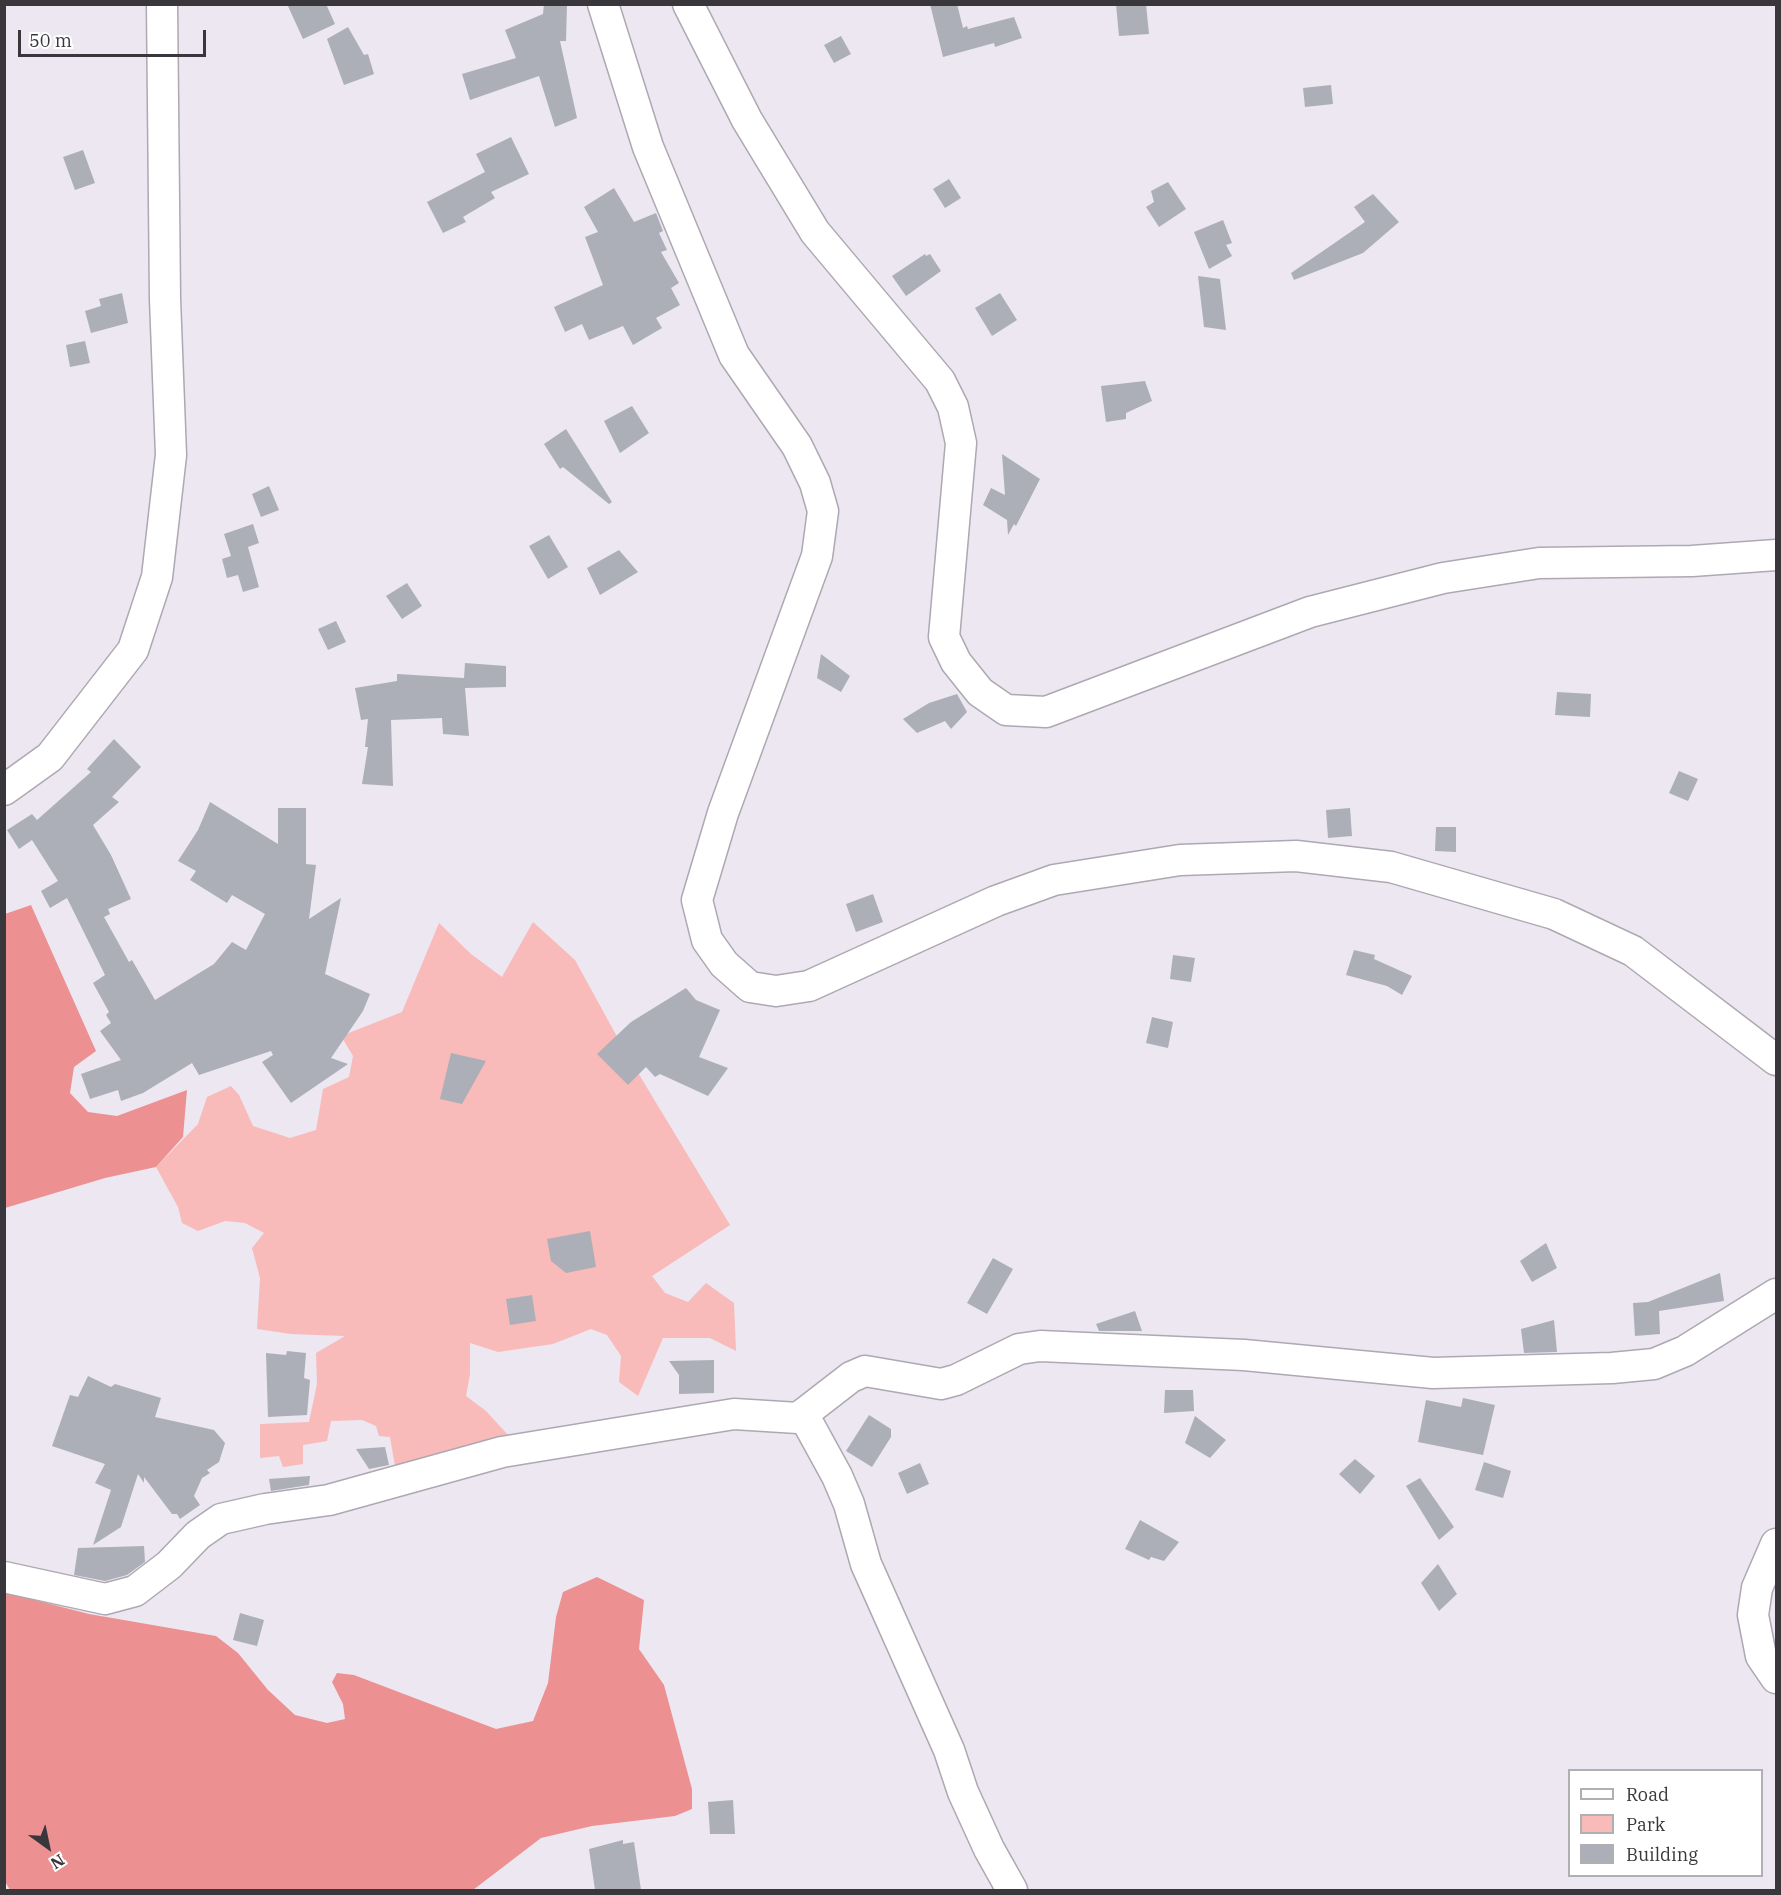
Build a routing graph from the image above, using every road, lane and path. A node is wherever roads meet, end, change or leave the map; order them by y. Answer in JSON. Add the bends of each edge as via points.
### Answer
{"nodes":[{"id":1,"x":162,"y":4,"type":"edge"},
{"id":2,"x":603,"y":4,"type":"edge"},
{"id":3,"x":688,"y":4,"type":"edge"},
{"id":4,"x":1776,"y":555,"type":"edge"},
{"id":5,"x":4,"y":790,"type":"edge"},
{"id":6,"x":1776,"y":1060,"type":"edge"},
{"id":7,"x":1776,"y":1294,"type":"edge"},
{"id":8,"x":803,"y":1414,"type":"junction"},
{"id":9,"x":1776,"y":1544,"type":"edge"},
{"id":10,"x":4,"y":1577,"type":"edge"},
{"id":11,"x":1776,"y":1678,"type":"edge"},
{"id":12,"x":1012,"y":1890,"type":"edge"}],
"edges":[{"from":1,"to":5,"type":"street","via":[[164,287],[171,455],[157,577],[133,650],[50,757]]},
{"from":2,"to":6,"type":"street","via":[[648,147],[734,355],[797,446],[823,511],[818,556],[723,813],[697,900],[707,940],[724,964],[750,987],[776,991],[809,986],[996,901],[1054,880],[1180,860],[1296,856],[1391,867],[1554,915],[1633,951]]},
{"from":3,"to":4,"type":"street","via":[[747,120],[815,232],[940,381],[953,407],[961,443],[944,637],[956,662],[980,692],[1006,710],[1046,712],[1310,612],[1443,578],[1539,563],[1692,561]]},
{"from":7,"to":8,"type":"street","via":[[1685,1351],[1654,1364],[1433,1373],[1244,1355],[1040,1346],[1018,1349],[941,1384],[865,1371],[851,1377]]},
{"from":8,"to":10,"type":"street","via":[[798,1418],[734,1414],[502,1452],[329,1500],[221,1519],[135,1591],[105,1599]]},
{"from":8,"to":12,"type":"street","via":[[841,1485],[866,1564],[949,1750],[963,1792]]},
{"from":9,"to":11,"type":"street","via":[[1757,1588],[1753,1615],[1761,1656]]}]}
